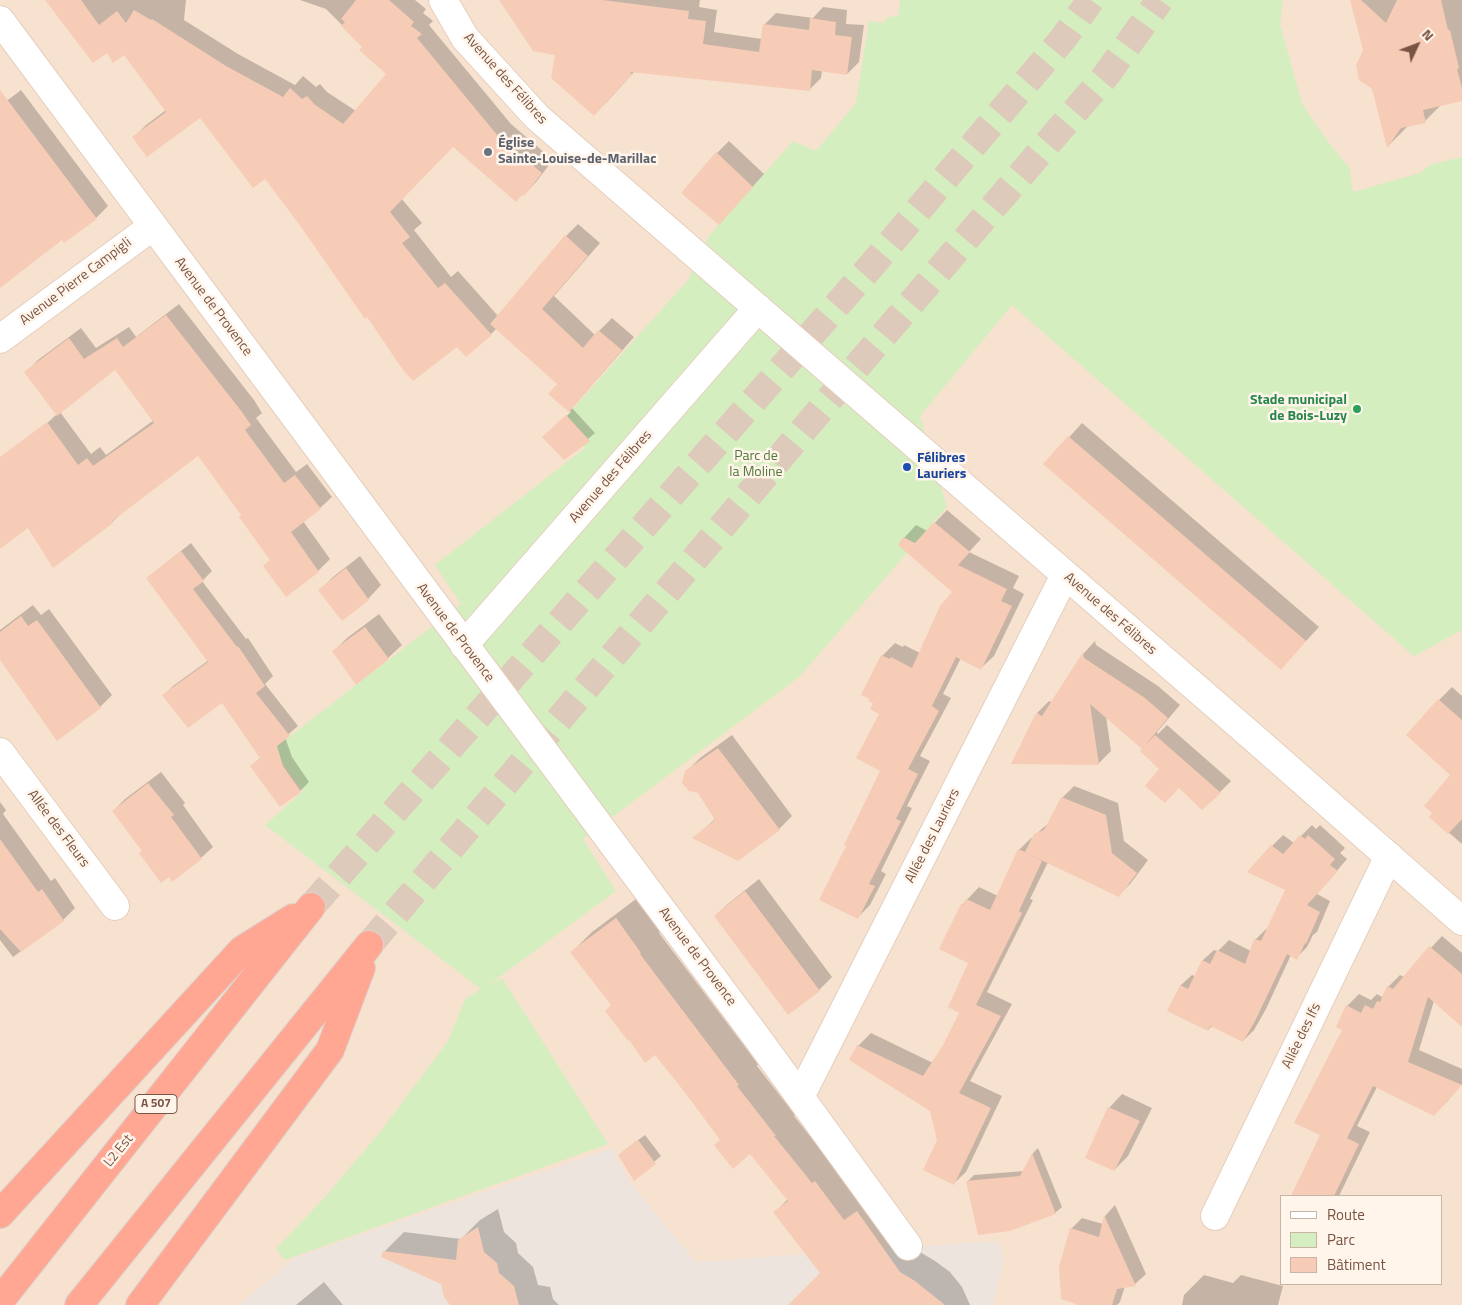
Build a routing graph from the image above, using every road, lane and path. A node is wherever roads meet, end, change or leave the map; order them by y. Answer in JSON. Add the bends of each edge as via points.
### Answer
{"nodes":[{"id":1,"x":443,"y":0,"type":"edge"},
{"id":2,"x":0,"y":20,"type":"edge"},
{"id":3,"x":153,"y":226,"type":"junction"},
{"id":4,"x":758,"y":308,"type":"junction"},
{"id":5,"x":0,"y":339,"type":"edge"},
{"id":6,"x":1065,"y":575,"type":"junction"},
{"id":7,"x":464,"y":645,"type":"junction"},
{"id":8,"x":0,"y":752,"type":"edge"},
{"id":9,"x":1390,"y":856,"type":"junction"},
{"id":10,"x":116,"y":906,"type":"dead end"},
{"id":11,"x":1462,"y":921,"type":"edge"},
{"id":12,"x":800,"y":1097,"type":"junction"},
{"id":13,"x":0,"y":1214,"type":"edge"},
{"id":14,"x":1215,"y":1216,"type":"dead end"},
{"id":15,"x":908,"y":1246,"type":"dead end"},
{"id":16,"x":0,"y":1300,"type":"edge"},
{"id":17,"x":79,"y":1305,"type":"edge"},
{"id":18,"x":140,"y":1305,"type":"edge"}],
"edges":[{"from":1,"to":4,"type":"street","name":"Avenue des Félibres","via":[[465,38],[536,117]]},
{"from":2,"to":3,"type":"street","name":"Avenue de Provence"},
{"from":3,"to":5,"type":"street","name":"Avenue Pierre Campigli"},
{"from":3,"to":7,"type":"street","name":"Avenue de Provence"},
{"from":4,"to":6,"type":"street","name":"Avenue des Félibres"},
{"from":4,"to":7,"type":"street","name":"Avenue des Félibres"},
{"from":6,"to":9,"type":"street","name":"Avenue des Félibres"},
{"from":6,"to":12,"type":"street","name":"Allée des Lauriers"},
{"from":7,"to":12,"type":"street","name":"Avenue de Provence"},
{"from":8,"to":10,"type":"street","name":"Allée des Fleurs"},
{"from":9,"to":11,"type":"street","name":"Avenue des Félibres"},
{"from":9,"to":14,"type":"street","name":"Allée des Ifs"},
{"from":12,"to":15,"type":"street","name":"Avenue de Provence"},
{"from":13,"to":16,"type":"highway","name":"L2 Est","number":"A 507","via":[[242,950],[311,907]]},
{"from":17,"to":18,"type":"highway","via":[[369,945],[330,1050]]}]}
